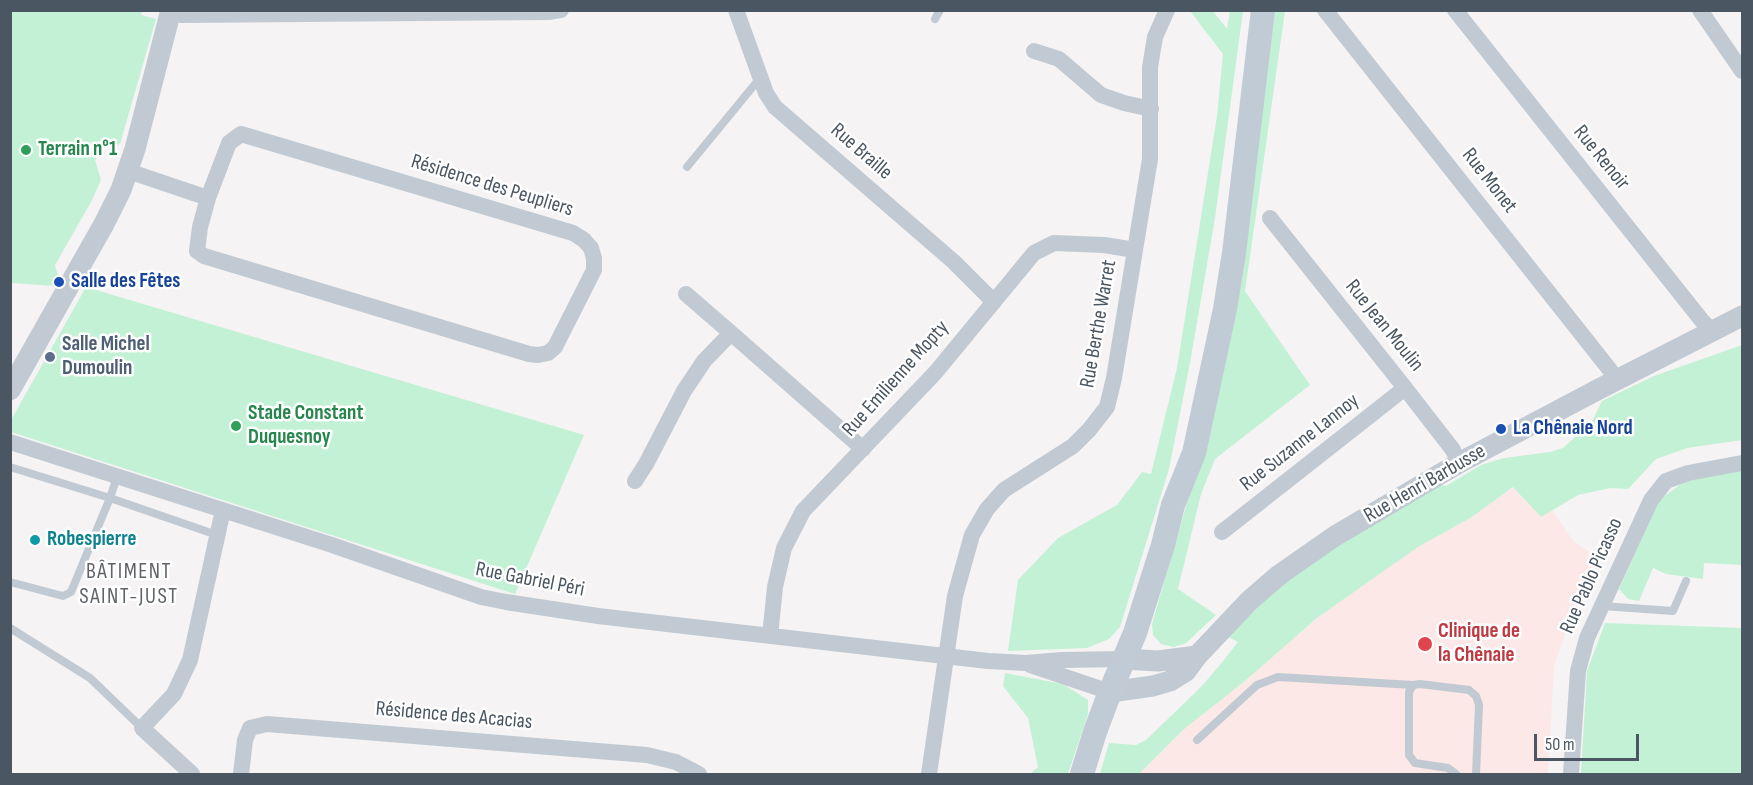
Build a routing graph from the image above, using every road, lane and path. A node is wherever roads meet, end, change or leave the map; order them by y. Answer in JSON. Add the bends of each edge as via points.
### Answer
{"nodes":[{"id":1,"x":561,"y":10,"type":"edge"},
{"id":2,"x":736,"y":10,"type":"edge"},
{"id":3,"x":1167,"y":10,"type":"edge"},
{"id":4,"x":1252,"y":10,"type":"edge"},
{"id":5,"x":1263,"y":10,"type":"edge"},
{"id":6,"x":1325,"y":10,"type":"edge"},
{"id":7,"x":1455,"y":10,"type":"edge"},
{"id":8,"x":1700,"y":10,"type":"edge"},
{"id":9,"x":171,"y":12,"type":"edge"},
{"id":10,"x":1034,"y":51,"type":"dead end"},
{"id":11,"x":1743,"y":71,"type":"edge"},
{"id":12,"x":760,"y":78,"type":"junction"},
{"id":13,"x":1151,"y":108,"type":"junction"},
{"id":14,"x":687,"y":166,"type":"dead end"},
{"id":15,"x":129,"y":171,"type":"junction"},
{"id":16,"x":208,"y":198,"type":"junction"},
{"id":17,"x":1270,"y":218,"type":"dead end"},
{"id":18,"x":1135,"y":250,"type":"junction"},
{"id":19,"x":686,"y":294,"type":"dead end"},
{"id":20,"x":994,"y":302,"type":"junction"},
{"id":21,"x":1743,"y":316,"type":"edge"},
{"id":22,"x":1713,"y":332,"type":"junction"},
{"id":23,"x":731,"y":333,"type":"junction"},
{"id":24,"x":1616,"y":380,"type":"junction"},
{"id":25,"x":1405,"y":388,"type":"junction"},
{"id":26,"x":10,"y":390,"type":"edge"},
{"id":27,"x":10,"y":442,"type":"edge"},
{"id":28,"x":863,"y":449,"type":"junction"},
{"id":29,"x":1460,"y":463,"type":"junction"},
{"id":30,"x":1743,"y":463,"type":"edge"},
{"id":31,"x":10,"y":467,"type":"edge"},
{"id":32,"x":117,"y":477,"type":"junction"},
{"id":33,"x":635,"y":481,"type":"dead end"},
{"id":34,"x":110,"y":498,"type":"junction"},
{"id":35,"x":1173,"y":505,"type":"junction"},
{"id":36,"x":223,"y":510,"type":"junction"},
{"id":37,"x":1222,"y":532,"type":"dead end"},
{"id":38,"x":217,"y":535,"type":"junction"},
{"id":39,"x":1686,"y":581,"type":"dead end"},
{"id":40,"x":10,"y":582,"type":"edge"},
{"id":41,"x":1602,"y":606,"type":"junction"},
{"id":42,"x":10,"y":628,"type":"edge"},
{"id":43,"x":770,"y":636,"type":"junction"},
{"id":44,"x":1197,"y":656,"type":"junction"},
{"id":45,"x":947,"y":657,"type":"junction"},
{"id":46,"x":1123,"y":659,"type":"junction"},
{"id":47,"x":1026,"y":663,"type":"junction"},
{"id":48,"x":1413,"y":686,"type":"junction"},
{"id":49,"x":1110,"y":692,"type":"junction"},
{"id":50,"x":142,"y":728,"type":"junction"},
{"id":51,"x":1197,"y":740,"type":"dead end"},
{"id":52,"x":192,"y":774,"type":"edge"},
{"id":53,"x":241,"y":774,"type":"edge"},
{"id":54,"x":699,"y":774,"type":"edge"},
{"id":55,"x":928,"y":774,"type":"edge"},
{"id":56,"x":1082,"y":774,"type":"edge"},
{"id":57,"x":1456,"y":774,"type":"edge"},
{"id":58,"x":1476,"y":774,"type":"edge"},
{"id":59,"x":1571,"y":774,"type":"edge"}],
"edges":[{"from":1,"to":9,"type":"street","via":[[205,15]]},
{"from":2,"to":12,"type":"street","name":"Rue Braille"},
{"from":3,"to":13,"type":"street","name":"Rue Berthe Warret","via":[[1155,37],[1150,67]]},
{"from":4,"to":35,"type":"main road","via":[[1216,270],[1176,470]]},
{"from":5,"to":35,"type":"main road","via":[[1225,309],[1194,453]]},
{"from":6,"to":24,"type":"street","name":"Rue Monet"},
{"from":7,"to":22,"type":"street","name":"Rue Renoir"},
{"from":8,"to":11,"type":"street"},
{"from":9,"to":15,"type":"street"},
{"from":10,"to":13,"type":"street","via":[[1059,59],[1101,95]]},
{"from":12,"to":14,"type":"lane"},
{"from":12,"to":20,"type":"street","name":"Rue Braille","via":[[775,107],[954,262]]},
{"from":13,"to":18,"type":"street","name":"Rue Berthe Warret","via":[[1150,159]]},
{"from":15,"to":16,"type":"street"},
{"from":15,"to":26,"type":"street","via":[[104,224]]},
{"from":16,"to":16,"type":"street","name":"Résidence des Peupliers","via":[[197,251],[204,256],[529,354],[548,353],[555,347],[594,270],[591,248],[573,233],[240,134],[229,143]]},
{"from":17,"to":25,"type":"street","name":"Rue Jean Moulin"},
{"from":18,"to":20,"type":"street","name":"Rue Emilienne Mopty","via":[[1054,243],[1034,253]]},
{"from":18,"to":45,"type":"street","name":"Rue Berthe Warret","via":[[1107,407],[1073,446],[1004,490],[987,508],[972,535],[964,562]]},
{"from":19,"to":23,"type":"street"},
{"from":20,"to":28,"type":"street","name":"Rue Emilienne Mopty","via":[[935,373]]},
{"from":21,"to":22,"type":"street","name":"Rue Henri Barbusse"},
{"from":22,"to":24,"type":"street","name":"Rue Henri Barbusse"},
{"from":23,"to":28,"type":"street"},
{"from":23,"to":33,"type":"street","via":[[704,361],[684,391]]},
{"from":24,"to":29,"type":"street","name":"Rue Henri Barbusse"},
{"from":25,"to":29,"type":"street","name":"Rue Jean Moulin"},
{"from":25,"to":37,"type":"street","name":"Rue Suzanne Lannoy"},
{"from":27,"to":32,"type":"street","name":"Rue Gabriel Péri"},
{"from":28,"to":43,"type":"street","name":"Rue Emilienne Mopty","via":[[803,511],[784,548]]},
{"from":29,"to":44,"type":"street","name":"Rue Henri Barbusse","via":[[1307,554],[1249,601]]},
{"from":30,"to":41,"type":"street","name":"Rue Pablo Picasso","via":[[1666,481],[1652,500]]},
{"from":31,"to":34,"type":"lane"},
{"from":32,"to":34,"type":"lane"},
{"from":32,"to":36,"type":"street","name":"Rue Gabriel Péri"},
{"from":34,"to":38,"type":"lane"},
{"from":34,"to":40,"type":"lane","via":[[71,592],[63,596]]},
{"from":35,"to":46,"type":"main road","via":[[1135,633]]},
{"from":36,"to":38,"type":"street"},
{"from":36,"to":43,"type":"street","name":"Rue Gabriel Péri","via":[[481,597],[565,612]]},
{"from":38,"to":50,"type":"street","via":[[190,660],[174,694]]},
{"from":39,"to":41,"type":"lane","via":[[1673,611]]},
{"from":41,"to":59,"type":"street","name":"Rue Pablo Picasso","via":[[1578,671]]},
{"from":42,"to":50,"type":"lane","via":[[90,678]]},
{"from":43,"to":45,"type":"street","name":"Rue Gabriel Péri"},
{"from":44,"to":46,"type":"street","via":[[1158,661]]},
{"from":44,"to":49,"type":"street","name":"Rue Henri Barbusse","via":[[1186,671],[1170,681]]},
{"from":45,"to":47,"type":"street","name":"Rue Gabriel Péri"},
{"from":45,"to":55,"type":"street"},
{"from":46,"to":47,"type":"street","name":"Rue Gabriel Péri"},
{"from":46,"to":49,"type":"main road"},
{"from":47,"to":49,"type":"street","name":"Rue Gabriel Péri"},
{"from":48,"to":51,"type":"lane","via":[[1278,677],[1257,685]]},
{"from":48,"to":57,"type":"lane","via":[[1409,692],[1409,755],[1415,763],[1448,768]]},
{"from":48,"to":58,"type":"lane","via":[[1469,690],[1476,696]]},
{"from":49,"to":56,"type":"main road"},
{"from":50,"to":52,"type":"street"},
{"from":53,"to":54,"type":"street","name":"Résidence des Acacias","via":[[244,740],[250,728],[267,724],[647,754]]}]}
